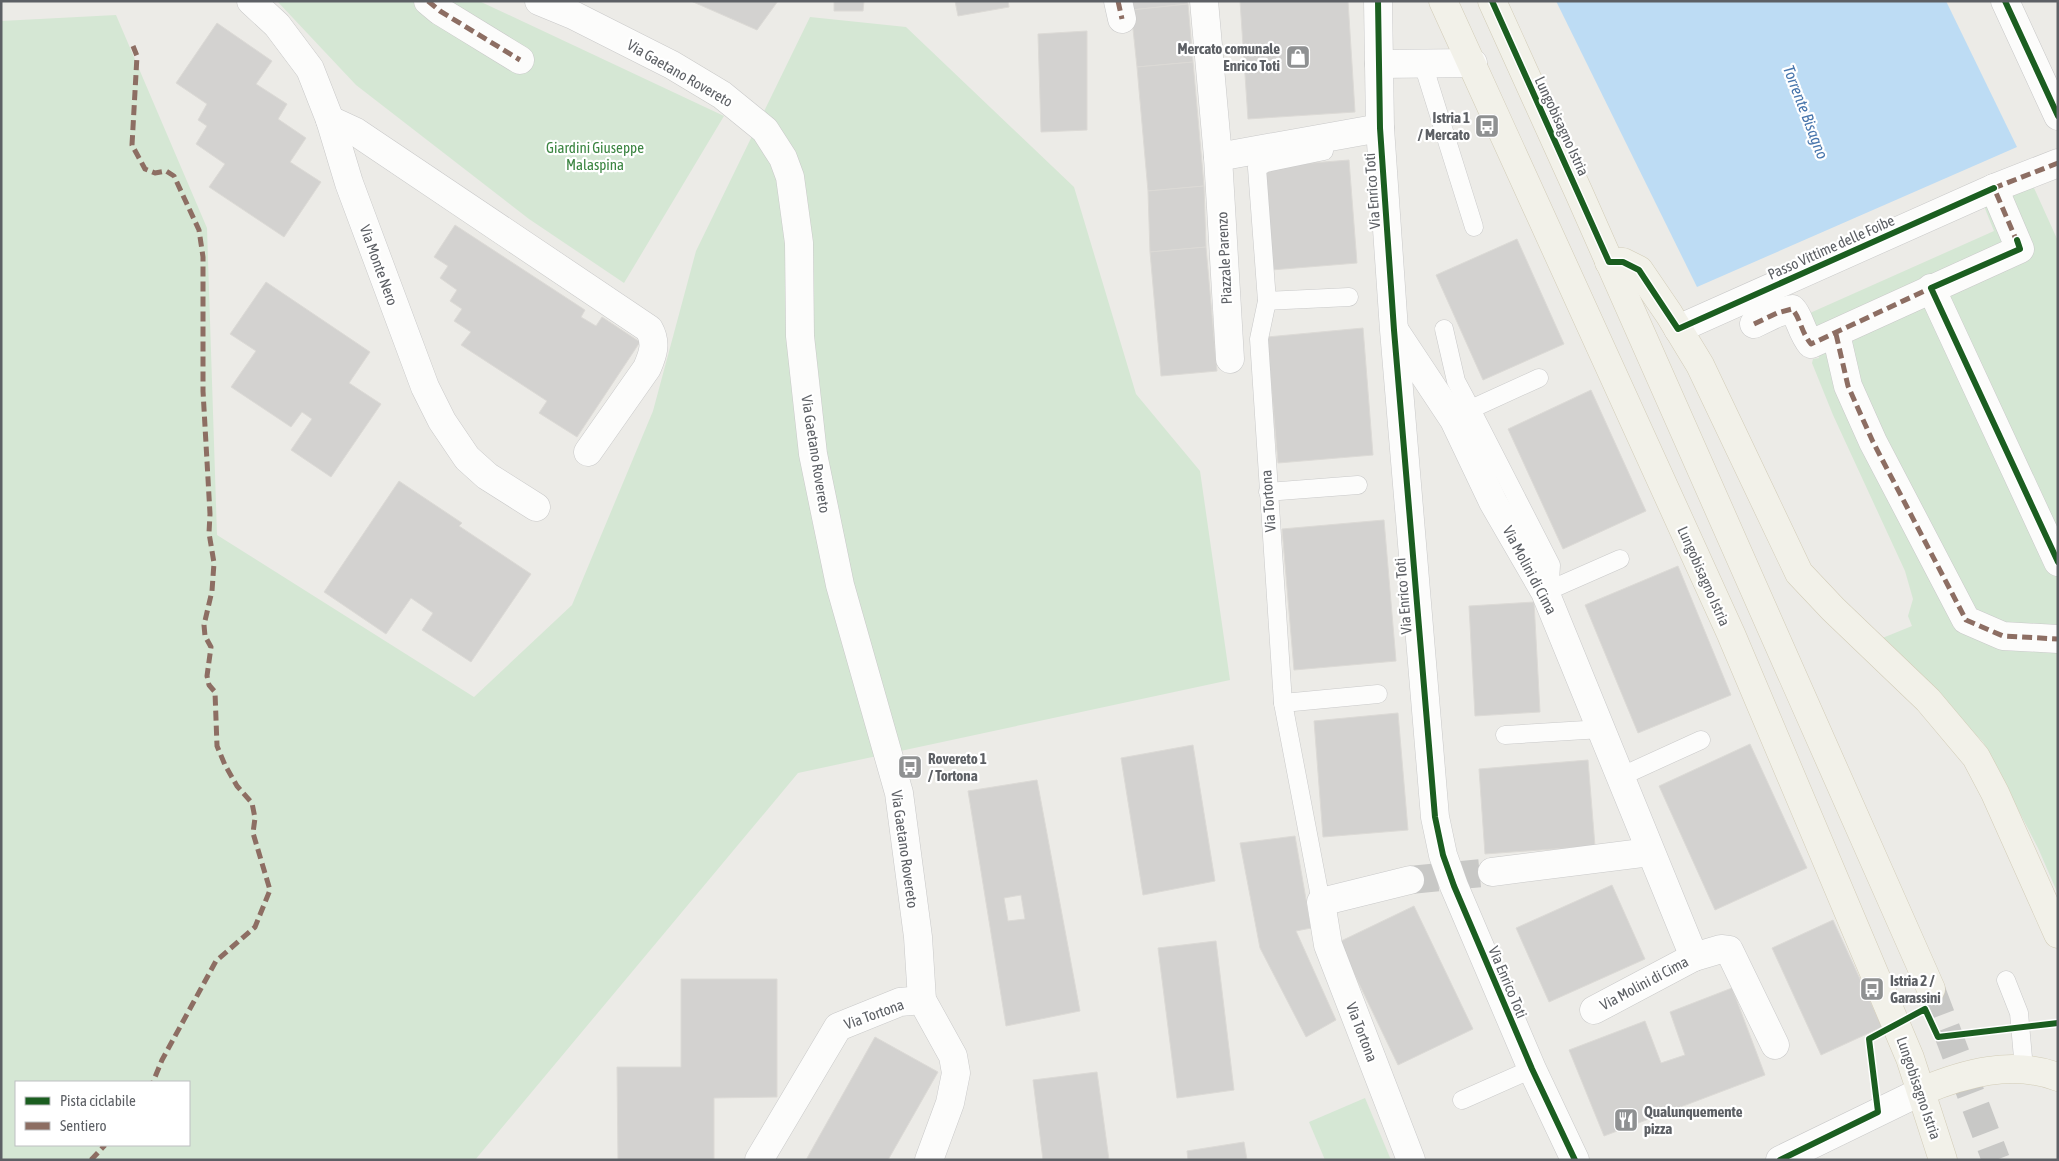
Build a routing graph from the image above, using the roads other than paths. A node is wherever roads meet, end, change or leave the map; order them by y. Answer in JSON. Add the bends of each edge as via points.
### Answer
{"nodes":[{"id":1,"x":251,"y":1,"type":"edge"},
{"id":2,"x":428,"y":1,"type":"edge"},
{"id":3,"x":539,"y":1,"type":"edge"},
{"id":4,"x":1204,"y":1,"type":"edge"},
{"id":5,"x":1378,"y":1,"type":"edge"},
{"id":6,"x":1444,"y":1,"type":"edge"},
{"id":7,"x":1492,"y":1,"type":"edge"},
{"id":8,"x":2006,"y":1,"type":"edge"},
{"id":9,"x":575,"y":8,"type":"edge"},
{"id":10,"x":520,"y":60,"type":"dead end"},
{"id":11,"x":1472,"y":62,"type":"junction"},
{"id":12,"x":1379,"y":64,"type":"junction"},
{"id":13,"x":1423,"y":64,"type":"junction"},
{"id":14,"x":2058,"y":116,"type":"edge"},
{"id":15,"x":330,"y":120,"type":"junction"},
{"id":16,"x":1380,"y":128,"type":"junction"},
{"id":17,"x":1326,"y":151,"type":"dead end"},
{"id":18,"x":1218,"y":157,"type":"junction"},
{"id":19,"x":2058,"y":163,"type":"edge"},
{"id":20,"x":1994,"y":188,"type":"junction"},
{"id":21,"x":1474,"y":227,"type":"dead end"},
{"id":22,"x":1608,"y":262,"type":"junction"},
{"id":23,"x":1931,"y":288,"type":"junction"},
{"id":24,"x":1349,"y":297,"type":"dead end"},
{"id":25,"x":1267,"y":301,"type":"junction"},
{"id":26,"x":1754,"y":324,"type":"dead end"},
{"id":27,"x":1444,"y":329,"type":"dead end"},
{"id":28,"x":1678,"y":329,"type":"junction"},
{"id":29,"x":1394,"y":330,"type":"junction"},
{"id":30,"x":1836,"y":334,"type":"junction"},
{"id":31,"x":1230,"y":359,"type":"dead end"},
{"id":32,"x":1539,"y":378,"type":"dead end"},
{"id":33,"x":1470,"y":409,"type":"junction"},
{"id":34,"x":588,"y":452,"type":"dead end"},
{"id":35,"x":1358,"y":485,"type":"dead end"},
{"id":36,"x":1268,"y":492,"type":"junction"},
{"id":37,"x":536,"y":507,"type":"dead end"},
{"id":38,"x":1620,"y":560,"type":"dead end"},
{"id":39,"x":2058,"y":562,"type":"edge"},
{"id":40,"x":1545,"y":592,"type":"junction"},
{"id":41,"x":2058,"y":639,"type":"edge"},
{"id":42,"x":1378,"y":694,"type":"dead end"},
{"id":43,"x":1283,"y":703,"type":"junction"},
{"id":44,"x":1602,"y":729,"type":"junction"},
{"id":45,"x":1505,"y":735,"type":"dead end"},
{"id":46,"x":1701,"y":740,"type":"dead end"},
{"id":47,"x":1622,"y":776,"type":"junction"},
{"id":48,"x":1650,"y":852,"type":"junction"},
{"id":49,"x":1492,"y":872,"type":"tunnel mouth"},
{"id":50,"x":1410,"y":880,"type":"tunnel mouth"},
{"id":51,"x":1321,"y":902,"type":"junction"},
{"id":52,"x":2058,"y":934,"type":"edge"},
{"id":53,"x":1694,"y":957,"type":"junction"},
{"id":54,"x":2006,"y":980,"type":"dead end"},
{"id":55,"x":1931,"y":990,"type":"tunnel mouth"},
{"id":56,"x":922,"y":1000,"type":"junction"},
{"id":57,"x":1594,"y":1010,"type":"dead end"},
{"id":58,"x":1776,"y":1046,"type":"dead end"},
{"id":59,"x":1532,"y":1069,"type":"junction"},
{"id":60,"x":2024,"y":1069,"type":"junction"},
{"id":61,"x":2058,"y":1077,"type":"edge"},
{"id":62,"x":1922,"y":1090,"type":"junction"},
{"id":63,"x":1462,"y":1100,"type":"dead end"},
{"id":64,"x":759,"y":1160,"type":"edge"},
{"id":65,"x":929,"y":1160,"type":"edge"},
{"id":66,"x":1411,"y":1160,"type":"edge"},
{"id":67,"x":1575,"y":1160,"type":"edge"},
{"id":68,"x":1780,"y":1160,"type":"edge"},
{"id":69,"x":1943,"y":1160,"type":"edge"}],
"edges":[{"from":1,"to":15,"type":"street","name":"Via Monte Nero","via":[[295,47],[310,70]]},
{"from":2,"to":10,"type":"street"},
{"from":3,"to":9,"type":"street"},
{"from":4,"to":18,"type":"street","name":"Piazzale Parenzo"},
{"from":5,"to":12,"type":"street","name":"Via Enrico Toti"},
{"from":6,"to":11,"type":"main road","name":"Lungobisagno Istria"},
{"from":7,"to":22,"type":"main road","name":"Lungobisagno Istria"},
{"from":8,"to":14,"type":"street"},
{"from":9,"to":56,"type":"street","name":"Via Gaetano Rovereto","via":[[722,95],[764,130],[783,158],[790,177],[799,243],[800,336],[813,454],[840,585],[899,793],[918,938]]},
{"from":11,"to":13,"type":"street"},
{"from":11,"to":62,"type":"main road","name":"Lungobisagno Istria","via":[[1731,634]]},
{"from":12,"to":13,"type":"street"},
{"from":12,"to":16,"type":"street","name":"Via Enrico Toti"},
{"from":13,"to":21,"type":"lane"},
{"from":15,"to":34,"type":"street","via":[[356,132],[649,329],[654,339],[654,352],[647,368]]},
{"from":15,"to":37,"type":"street","name":"Via Monte Nero","via":[[371,244],[425,387],[442,421],[468,458],[487,476]]},
{"from":16,"to":18,"type":"street"},
{"from":16,"to":29,"type":"street","name":"Via Enrico Toti"},
{"from":17,"to":25,"type":"lane","name":"Via Tortona","via":[[1266,163],[1257,168]]},
{"from":18,"to":31,"type":"street","name":"Piazzale Parenzo"},
{"from":19,"to":20,"type":"street","name":"Passo Vittime delle Foibe"},
{"from":20,"to":23,"type":"street","via":[[2020,250]]},
{"from":20,"to":28,"type":"street","name":"Passo Vittime delle Foibe"},
{"from":22,"to":28,"type":"main road","via":[[1623,262],[1638,270]]},
{"from":22,"to":55,"type":"main road","name":"Lungobisagno Istria"},
{"from":23,"to":30,"type":"street"},
{"from":23,"to":39,"type":"street"},
{"from":24,"to":25,"type":"lane"},
{"from":25,"to":36,"type":"lane","name":"Via Tortona","via":[[1259,339]]},
{"from":26,"to":30,"type":"street","via":[[1792,309],[1811,344]]},
{"from":27,"to":33,"type":"lane","via":[[1456,381]]},
{"from":28,"to":52,"type":"main road","via":[[1708,382],[1799,573],[1928,700],[1976,757],[1995,792]]},
{"from":29,"to":40,"type":"street","name":"Via Molini di Cima","via":[[1454,420],[1493,502]]},
{"from":29,"to":59,"type":"street","name":"Via Enrico Toti","via":[[1434,817],[1454,886]]},
{"from":30,"to":41,"type":"street","via":[[1848,386],[1873,442],[1966,620],[2003,636]]},
{"from":32,"to":33,"type":"lane"},
{"from":33,"to":40,"type":"lane","via":[[1551,565]]},
{"from":35,"to":36,"type":"lane"},
{"from":36,"to":43,"type":"lane","name":"Via Tortona"},
{"from":38,"to":40,"type":"lane"},
{"from":40,"to":44,"type":"street","name":"Via Molini di Cima"},
{"from":42,"to":43,"type":"lane"},
{"from":43,"to":51,"type":"lane","name":"Via Tortona"},
{"from":44,"to":45,"type":"lane"},
{"from":44,"to":47,"type":"street","name":"Via Molini di Cima"},
{"from":46,"to":47,"type":"lane"},
{"from":47,"to":48,"type":"street","name":"Via Molini di Cima"},
{"from":48,"to":49,"type":"street"},
{"from":48,"to":53,"type":"street","name":"Via Molini di Cima"},
{"from":50,"to":51,"type":"street"},
{"from":51,"to":66,"type":"street","name":"Via Tortona","via":[[1328,945]]},
{"from":53,"to":57,"type":"street","name":"Via Molini di Cima"},
{"from":53,"to":58,"type":"street","name":"Via Molini di Cima","via":[[1721,949],[1729,950]]},
{"from":54,"to":60,"type":"lane","via":[[2019,1014]]},
{"from":56,"to":64,"type":"street","name":"Via Tortona","via":[[900,1002],[838,1027]]},
{"from":56,"to":65,"type":"street","name":"Via Tortona","via":[[953,1056],[956,1073],[950,1103]]},
{"from":59,"to":63,"type":"lane"},
{"from":59,"to":67,"type":"street","name":"Via Enrico Toti"},
{"from":60,"to":61,"type":"main road"},
{"from":60,"to":62,"type":"main road","via":[[1966,1075]]},
{"from":62,"to":68,"type":"street"},
{"from":62,"to":69,"type":"main road","name":"Lungobisagno Istria"}]}
